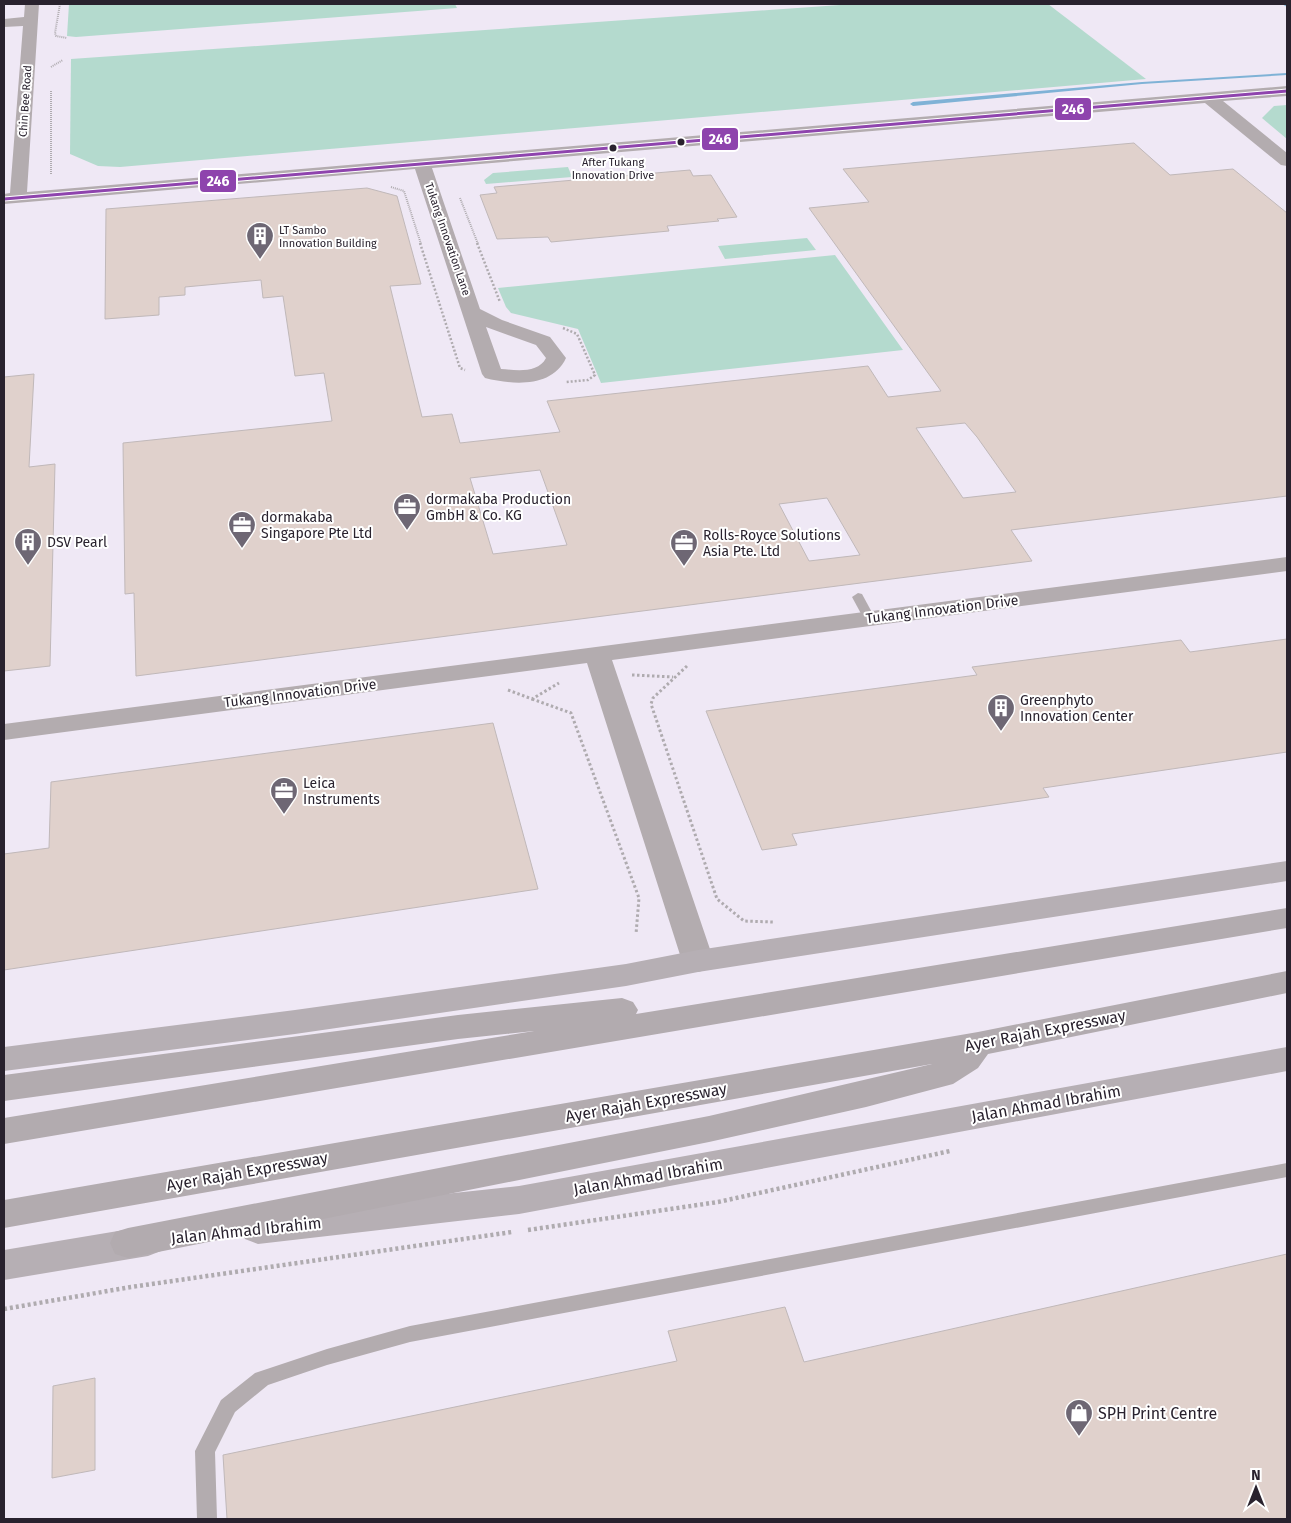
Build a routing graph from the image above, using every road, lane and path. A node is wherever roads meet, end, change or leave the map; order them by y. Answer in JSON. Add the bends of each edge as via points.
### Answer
{"nodes":[{"id":1,"x":32,"y":4,"type":"edge"},
{"id":2,"x":60,"y":4,"type":"edge"},
{"id":3,"x":31,"y":22,"type":"junction"},
{"id":4,"x":4,"y":23,"type":"edge"},
{"id":5,"x":67,"y":38,"type":"dead end"},
{"id":6,"x":63,"y":60,"type":"dead end"},
{"id":7,"x":50,"y":67,"type":"dead end"},
{"id":8,"x":51,"y":87,"type":"dead end"},
{"id":9,"x":1281,"y":92,"type":"edge"},
{"id":10,"x":1209,"y":98,"type":"junction"},
{"id":11,"x":1235,"y":120,"type":"junction"},
{"id":12,"x":1287,"y":161,"type":"edge"},
{"id":13,"x":422,"y":164,"type":"junction"},
{"id":14,"x":51,"y":177,"type":"dead end"},
{"id":15,"x":388,"y":186,"type":"dead end"},
{"id":16,"x":11,"y":198,"type":"edge"},
{"id":17,"x":473,"y":313,"type":"dead end"},
{"id":18,"x":468,"y":372,"type":"dead end"},
{"id":19,"x":1287,"y":564,"type":"edge"},
{"id":20,"x":597,"y":654,"type":"junction"},
{"id":21,"x":674,"y":678,"type":"dead end"},
{"id":22,"x":532,"y":699,"type":"dead end"},
{"id":23,"x":4,"y":732,"type":"edge"},
{"id":24,"x":1287,"y":871,"type":"edge"},
{"id":25,"x":1287,"y":918,"type":"edge"},
{"id":26,"x":744,"y":921,"type":"dead end"},
{"id":27,"x":636,"y":934,"type":"dead end"},
{"id":28,"x":698,"y":962,"type":"junction"},
{"id":29,"x":1287,"y":982,"type":"edge"},
{"id":30,"x":872,"y":986,"type":"junction"},
{"id":31,"x":978,"y":1044,"type":"junction"},
{"id":32,"x":4,"y":1059,"type":"edge"},
{"id":33,"x":1287,"y":1059,"type":"edge"},
{"id":34,"x":4,"y":1088,"type":"edge"},
{"id":35,"x":4,"y":1131,"type":"edge"},
{"id":36,"x":1287,"y":1170,"type":"edge"},
{"id":37,"x":4,"y":1214,"type":"edge"},
{"id":38,"x":128,"y":1243,"type":"junction"},
{"id":39,"x":4,"y":1266,"type":"edge"},
{"id":40,"x":131,"y":1287,"type":"dead end"},
{"id":41,"x":4,"y":1309,"type":"edge"},
{"id":42,"x":207,"y":1519,"type":"edge"}],
"edges":[{"from":1,"to":3,"type":"street","name":"Chin Bee Road"},
{"from":2,"to":5,"type":"path","via":[[56,36]]},
{"from":3,"to":4,"type":"street"},
{"from":3,"to":16,"type":"street","name":"Chin Bee Road"},
{"from":6,"to":7,"type":"path"},
{"from":8,"to":14,"type":"path"},
{"from":9,"to":10,"type":"street"},
{"from":9,"to":11,"type":"street","via":[[1245,107]]},
{"from":10,"to":11,"type":"street"},
{"from":10,"to":13,"type":"street"},
{"from":11,"to":12,"type":"street"},
{"from":13,"to":16,"type":"street"},
{"from":13,"to":17,"type":"street","name":"Tukang Innovation Lane"},
{"from":15,"to":18,"type":"path","via":[[404,191],[460,368]]},
{"from":19,"to":20,"type":"street","name":"Tukang Innovation Drive","via":[[864,607]]},
{"from":20,"to":23,"type":"street","name":"Tukang Innovation Drive"},
{"from":20,"to":28,"type":"street"},
{"from":21,"to":26,"type":"path","via":[[651,704],[717,900]]},
{"from":22,"to":27,"type":"path","via":[[571,713],[639,898]]},
{"from":24,"to":28,"type":"main road"},
{"from":25,"to":30,"type":"highway"},
{"from":28,"to":32,"type":"main road","via":[[295,1022]]},
{"from":29,"to":31,"type":"highway","name":"Ayer Rajah Expressway"},
{"from":30,"to":34,"type":"highway","via":[[458,1027]]},
{"from":30,"to":35,"type":"highway"},
{"from":31,"to":37,"type":"highway","name":"Ayer Rajah Expressway"},
{"from":31,"to":38,"type":"highway","via":[[966,1060],[941,1075],[866,1094],[709,1130]]},
{"from":33,"to":38,"type":"main road","name":"Jalan Ahmad Ibrahim","via":[[519,1200]]},
{"from":36,"to":42,"type":"lane","via":[[410,1334],[327,1357],[262,1379],[228,1406],[205,1451]]},
{"from":38,"to":39,"type":"main road","name":"Jalan Ahmad Ibrahim"},
{"from":40,"to":41,"type":"path"}]}
